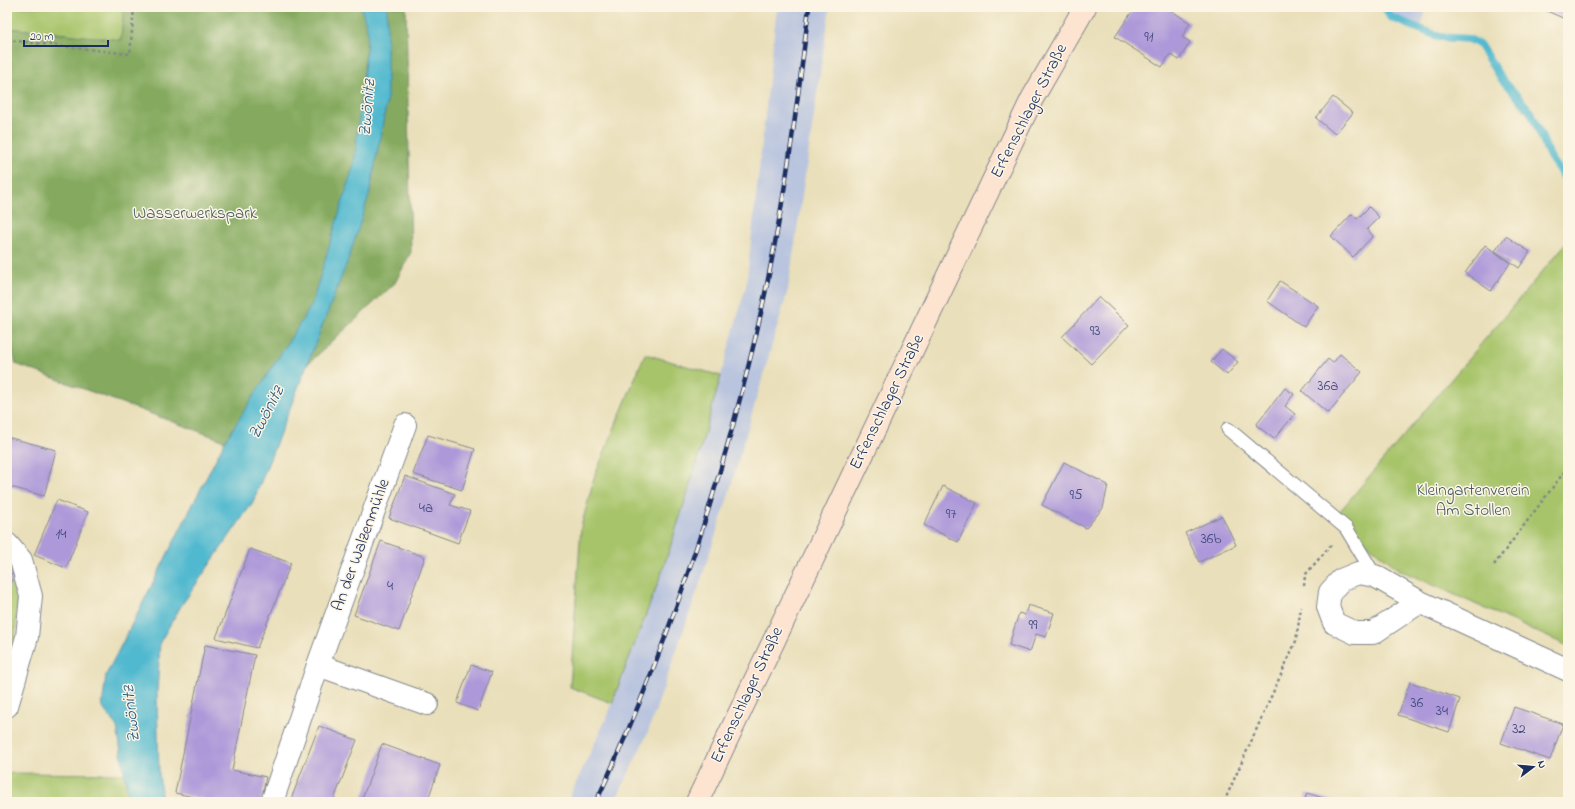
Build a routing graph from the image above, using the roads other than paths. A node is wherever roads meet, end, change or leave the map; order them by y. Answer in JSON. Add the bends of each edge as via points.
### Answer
{"nodes":[{"id":1,"x":1085,"y":7,"type":"edge"},
{"id":2,"x":405,"y":425,"type":"dead end"},
{"id":3,"x":1228,"y":429,"type":"dead end"},
{"id":4,"x":7,"y":544,"type":"edge"},
{"id":5,"x":1375,"y":576,"type":"junction"},
{"id":6,"x":1420,"y":602,"type":"junction"},
{"id":7,"x":318,"y":665,"type":"junction"},
{"id":8,"x":1568,"y":670,"type":"edge"},
{"id":9,"x":427,"y":704,"type":"dead end"},
{"id":10,"x":7,"y":706,"type":"edge"},
{"id":11,"x":272,"y":802,"type":"edge"},
{"id":12,"x":697,"y":802,"type":"edge"}],
"edges":[{"from":1,"to":12,"type":"main road","name":"Erfenschlager Straße","via":[[1032,99]]},
{"from":2,"to":7,"type":"street","name":"An der Walzenmühle"},
{"from":3,"to":5,"type":"lane","via":[[1346,528]]},
{"from":4,"to":10,"type":"street","via":[[21,560],[31,596],[27,637]]},
{"from":5,"to":6,"type":"street"},
{"from":5,"to":6,"type":"street","via":[[1358,573],[1341,580],[1330,592],[1328,607],[1334,623],[1355,633],[1373,633]]},
{"from":6,"to":8,"type":"street"},
{"from":7,"to":9,"type":"street"},
{"from":7,"to":11,"type":"street","name":"An der Walzenmühle"}]}
